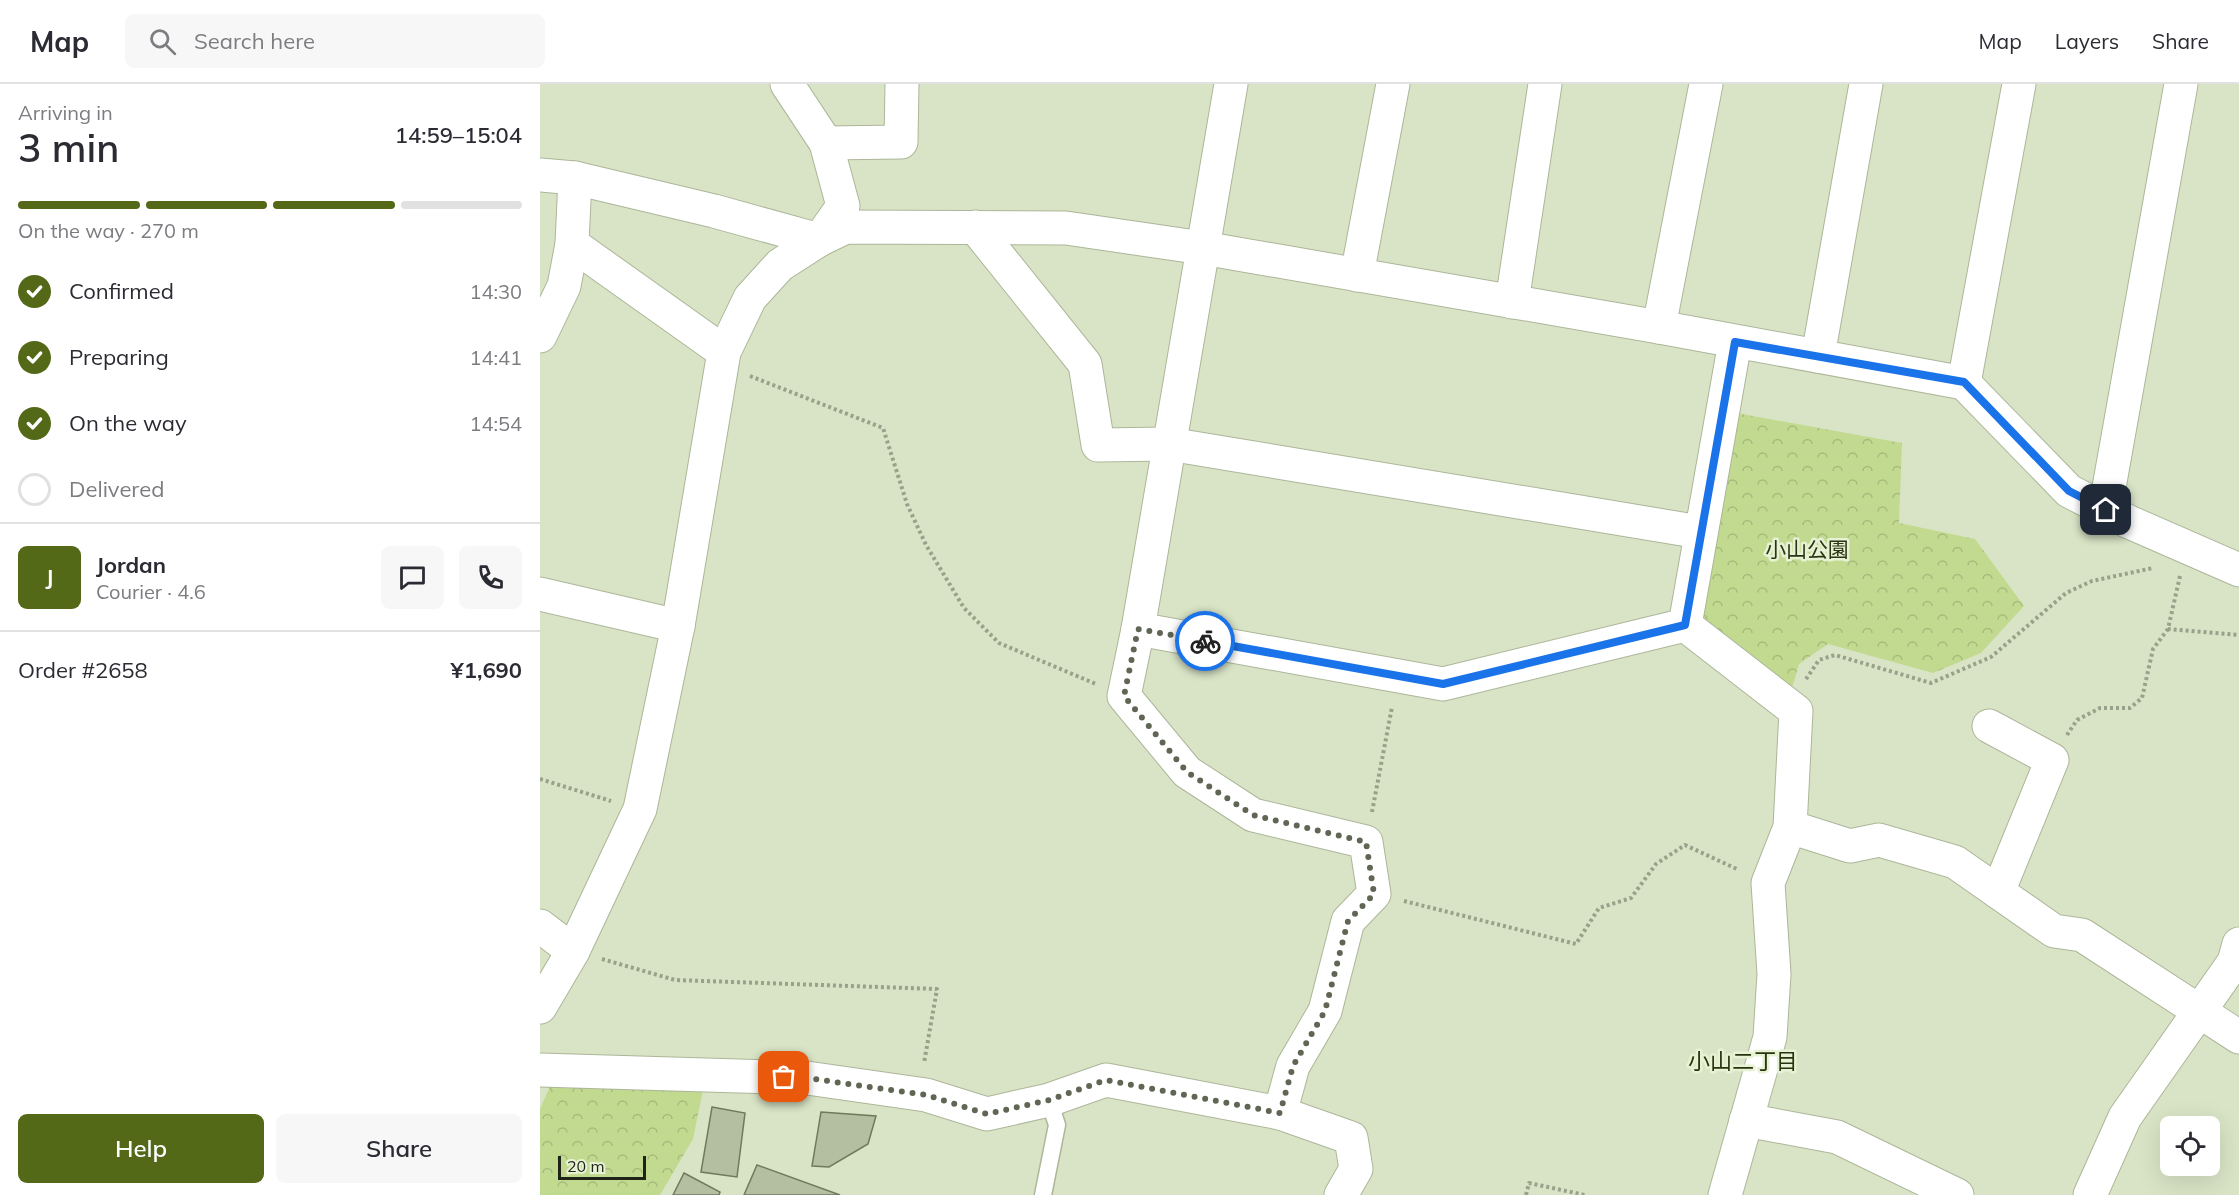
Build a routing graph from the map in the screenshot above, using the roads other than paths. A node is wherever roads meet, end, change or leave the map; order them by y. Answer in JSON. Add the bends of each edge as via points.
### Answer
{"nodes":[{"id":1,"x":787,"y":84,"type":"edge"},
{"id":2,"x":902,"y":84,"type":"edge"},
{"id":3,"x":1231,"y":84,"type":"edge"},
{"id":4,"x":1393,"y":84,"type":"edge"},
{"id":5,"x":1545,"y":84,"type":"edge"},
{"id":6,"x":1706,"y":84,"type":"edge"},
{"id":7,"x":1866,"y":84,"type":"edge"},
{"id":8,"x":2019,"y":84,"type":"edge"},
{"id":9,"x":2181,"y":84,"type":"edge"},
{"id":10,"x":826,"y":143,"type":"junction"},
{"id":11,"x":540,"y":175,"type":"edge"},
{"id":12,"x":575,"y":178,"type":"junction"},
{"id":13,"x":975,"y":227,"type":"junction"},
{"id":14,"x":819,"y":240,"type":"junction"},
{"id":15,"x":572,"y":244,"type":"junction"},
{"id":16,"x":1203,"y":248,"type":"junction"},
{"id":17,"x":1357,"y":275,"type":"junction"},
{"id":18,"x":1512,"y":302,"type":"junction"},
{"id":19,"x":1659,"y":327,"type":"junction"},
{"id":20,"x":540,"y":336,"type":"edge"},
{"id":21,"x":1735,"y":342,"type":"junction"},
{"id":22,"x":1818,"y":356,"type":"junction"},
{"id":23,"x":722,"y":358,"type":"junction"},
{"id":24,"x":1964,"y":382,"type":"junction"},
{"id":25,"x":1169,"y":444,"type":"junction"},
{"id":26,"x":2106,"y":510,"type":"junction"},
{"id":27,"x":1700,"y":532,"type":"junction"},
{"id":28,"x":2239,"y":570,"type":"edge"},
{"id":29,"x":540,"y":594,"type":"edge"},
{"id":30,"x":1685,"y":625,"type":"junction"},
{"id":31,"x":678,"y":626,"type":"junction"},
{"id":32,"x":1138,"y":629,"type":"junction"},
{"id":33,"x":1989,"y":726,"type":"dead end"},
{"id":34,"x":1790,"y":827,"type":"junction"},
{"id":35,"x":1998,"y":892,"type":"junction"},
{"id":36,"x":540,"y":926,"type":"edge"},
{"id":37,"x":2239,"y":944,"type":"edge"},
{"id":38,"x":573,"y":951,"type":"junction"},
{"id":39,"x":540,"y":1007,"type":"edge"},
{"id":40,"x":2198,"y":1012,"type":"junction"},
{"id":41,"x":2239,"y":1037,"type":"edge"},
{"id":42,"x":540,"y":1070,"type":"edge"},
{"id":43,"x":1049,"y":1100,"type":"junction"},
{"id":44,"x":1280,"y":1113,"type":"junction"},
{"id":45,"x":1746,"y":1120,"type":"junction"},
{"id":46,"x":1043,"y":1195,"type":"edge"},
{"id":47,"x":1341,"y":1195,"type":"edge"},
{"id":48,"x":1725,"y":1195,"type":"edge"},
{"id":49,"x":1957,"y":1195,"type":"edge"},
{"id":50,"x":2090,"y":1195,"type":"edge"}],
"edges":[{"from":1,"to":10,"type":"street"},
{"from":2,"to":10,"type":"street","via":[[901,142]]},
{"from":3,"to":16,"type":"street"},
{"from":4,"to":17,"type":"street"},
{"from":5,"to":18,"type":"street"},
{"from":6,"to":19,"type":"street"},
{"from":7,"to":22,"type":"street"},
{"from":8,"to":24,"type":"street"},
{"from":9,"to":26,"type":"street"},
{"from":10,"to":14,"type":"street","via":[[843,206]]},
{"from":11,"to":12,"type":"street"},
{"from":12,"to":14,"type":"street"},
{"from":12,"to":15,"type":"street"},
{"from":13,"to":14,"type":"street","via":[[846,227]]},
{"from":13,"to":16,"type":"street","via":[[1066,228]]},
{"from":13,"to":25,"type":"street","via":[[1085,364],[1098,445]]},
{"from":14,"to":23,"type":"street","via":[[780,265],[750,298]]},
{"from":15,"to":20,"type":"street","via":[[564,286]]},
{"from":15,"to":23,"type":"street"},
{"from":16,"to":17,"type":"street"},
{"from":16,"to":25,"type":"street"},
{"from":17,"to":18,"type":"street"},
{"from":18,"to":19,"type":"street"},
{"from":19,"to":21,"type":"street"},
{"from":21,"to":22,"type":"street"},
{"from":21,"to":27,"type":"street"},
{"from":22,"to":24,"type":"street"},
{"from":23,"to":31,"type":"street"},
{"from":24,"to":26,"type":"street","via":[[2069,491]]},
{"from":25,"to":27,"type":"street"},
{"from":25,"to":32,"type":"street"},
{"from":26,"to":28,"type":"street","via":[[2188,556]]},
{"from":27,"to":30,"type":"street"},
{"from":29,"to":31,"type":"street"},
{"from":30,"to":32,"type":"street","via":[[1443,684]]},
{"from":30,"to":34,"type":"street","via":[[1796,711]]},
{"from":31,"to":38,"type":"street","via":[[640,809]]},
{"from":32,"to":44,"type":"street","via":[[1124,696],[1187,772],[1253,815],[1366,842],[1374,894],[1348,921],[1325,1011],[1293,1066]]},
{"from":33,"to":35,"type":"street","via":[[2052,760]]},
{"from":34,"to":35,"type":"street","via":[[1850,846],[1879,840],[1955,862]]},
{"from":34,"to":45,"type":"street","via":[[1768,883],[1774,974],[1770,1037]]},
{"from":35,"to":40,"type":"street","via":[[2054,931],[2082,935]]},
{"from":36,"to":38,"type":"street"},
{"from":37,"to":40,"type":"street","via":[[2234,962]]},
{"from":38,"to":39,"type":"street"},
{"from":40,"to":41,"type":"street"},
{"from":40,"to":50,"type":"street","via":[[2125,1117]]},
{"from":42,"to":43,"type":"street","via":[[807,1078],[926,1095],[987,1114]]},
{"from":43,"to":44,"type":"street","via":[[1106,1080]]},
{"from":43,"to":46,"type":"lane","via":[[1057,1125]]},
{"from":44,"to":47,"type":"street","via":[[1351,1138],[1356,1169]]},
{"from":45,"to":48,"type":"street"},
{"from":45,"to":49,"type":"street","via":[[1837,1137]]}]}
